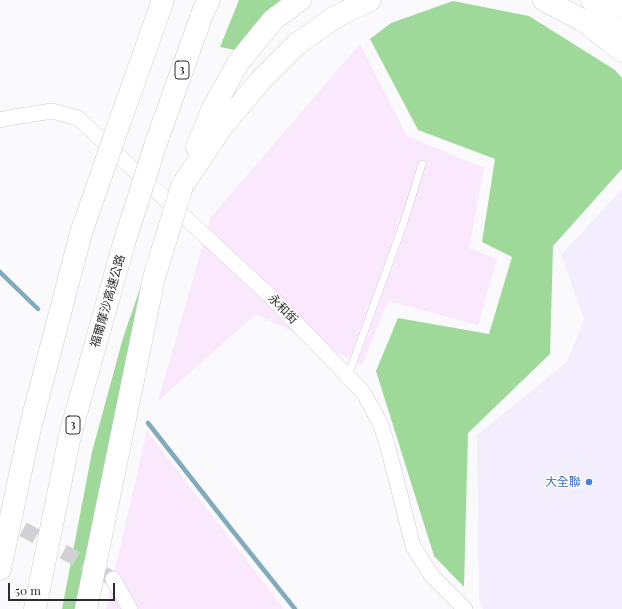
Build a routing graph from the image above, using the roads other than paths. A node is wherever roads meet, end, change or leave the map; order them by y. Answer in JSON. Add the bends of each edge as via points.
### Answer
{"nodes":[{"id":1,"x":163,"y":0,"type":"edge"},
{"id":2,"x":209,"y":0,"type":"edge"},
{"id":3,"x":300,"y":0,"type":"edge"},
{"id":4,"x":370,"y":0,"type":"edge"},
{"id":5,"x":544,"y":0,"type":"edge"},
{"id":6,"x":592,"y":0,"type":"edge"},
{"id":7,"x":614,"y":0,"type":"edge"},
{"id":8,"x":622,"y":5,"type":"edge"},
{"id":9,"x":622,"y":33,"type":"edge"},
{"id":10,"x":622,"y":51,"type":"edge"},
{"id":11,"x":0,"y":120,"type":"edge"},
{"id":12,"x":422,"y":164,"type":"dead end"},
{"id":13,"x":182,"y":186,"type":"junction"},
{"id":14,"x":348,"y":376,"type":"junction"},
{"id":15,"x":0,"y":569,"type":"edge"},
{"id":16,"x":113,"y":579,"type":"tunnel mouth"},
{"id":17,"x":35,"y":609,"type":"edge"},
{"id":18,"x":86,"y":609,"type":"edge"},
{"id":19,"x":130,"y":609,"type":"edge"},
{"id":20,"x":465,"y":609,"type":"edge"}],
"edges":[{"from":1,"to":15,"type":"highway","bridge":true,"via":[[81,233],[30,428]]},
{"from":2,"to":17,"type":"highway","name":"福爾摩沙高速公路","number":"3","bridge":true,"via":[[157,140],[124,244],[70,435]]},
{"from":3,"to":13,"type":"highway","via":[[273,20],[238,63],[213,108]]},
{"from":4,"to":13,"type":"highway","via":[[335,17],[296,45],[261,80],[221,128]]},
{"from":5,"to":10,"type":"highway","via":[[584,21]]},
{"from":6,"to":9,"type":"highway"},
{"from":7,"to":8,"type":"highway"},
{"from":11,"to":14,"type":"street","name":"永和街","via":[[52,111],[78,118],[271,297]]},
{"from":12,"to":14,"type":"lane"},
{"from":13,"to":18,"type":"highway","bridge":true,"via":[[154,278]]},
{"from":14,"to":20,"type":"street","name":"永和街","via":[[363,392],[381,425],[413,546],[431,575]]},
{"from":16,"to":19,"type":"street"}]}
